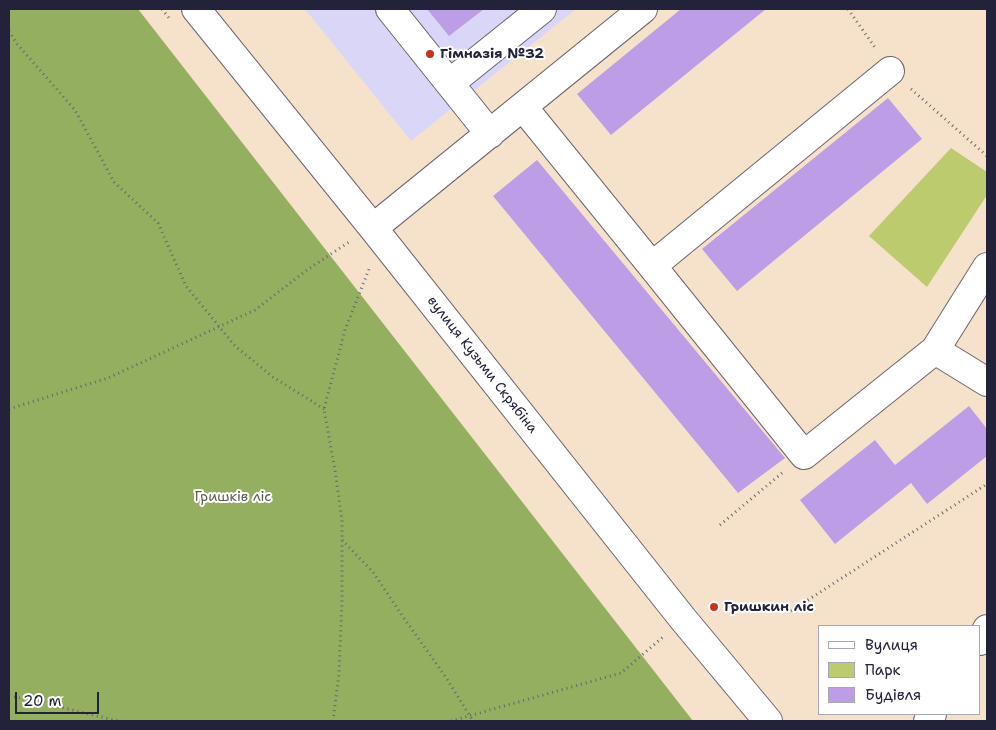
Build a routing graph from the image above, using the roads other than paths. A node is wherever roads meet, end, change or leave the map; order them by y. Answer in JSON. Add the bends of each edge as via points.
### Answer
{"nodes":[{"id":1,"x":196,"y":9,"type":"edge"},
{"id":2,"x":390,"y":9,"type":"edge"},
{"id":3,"x":542,"y":9,"type":"edge"},
{"id":4,"x":643,"y":9,"type":"edge"},
{"id":5,"x":890,"y":71,"type":"dead end"},
{"id":6,"x":450,"y":83,"type":"junction"},
{"id":7,"x":523,"y":107,"type":"junction"},
{"id":8,"x":490,"y":134,"type":"junction"},
{"id":9,"x":373,"y":228,"type":"junction"},
{"id":10,"x":652,"y":266,"type":"junction"},
{"id":11,"x":987,"y":267,"type":"edge"},
{"id":12,"x":935,"y":350,"type":"junction"},
{"id":13,"x":987,"y":382,"type":"edge"},
{"id":14,"x":768,"y":721,"type":"edge"}],
"edges":[{"from":1,"to":9,"type":"street","name":"вулиця Кузьми Скрябіна"},
{"from":2,"to":6,"type":"street"},
{"from":3,"to":6,"type":"street"},
{"from":4,"to":7,"type":"street"},
{"from":5,"to":10,"type":"street"},
{"from":6,"to":8,"type":"street"},
{"from":7,"to":8,"type":"street"},
{"from":7,"to":10,"type":"street"},
{"from":8,"to":9,"type":"street"},
{"from":9,"to":14,"type":"street","name":"вулиця Кузьми Скрябіна","via":[[683,619]]},
{"from":10,"to":12,"type":"street","via":[[804,455]]},
{"from":11,"to":12,"type":"street"},
{"from":12,"to":13,"type":"street"}]}
